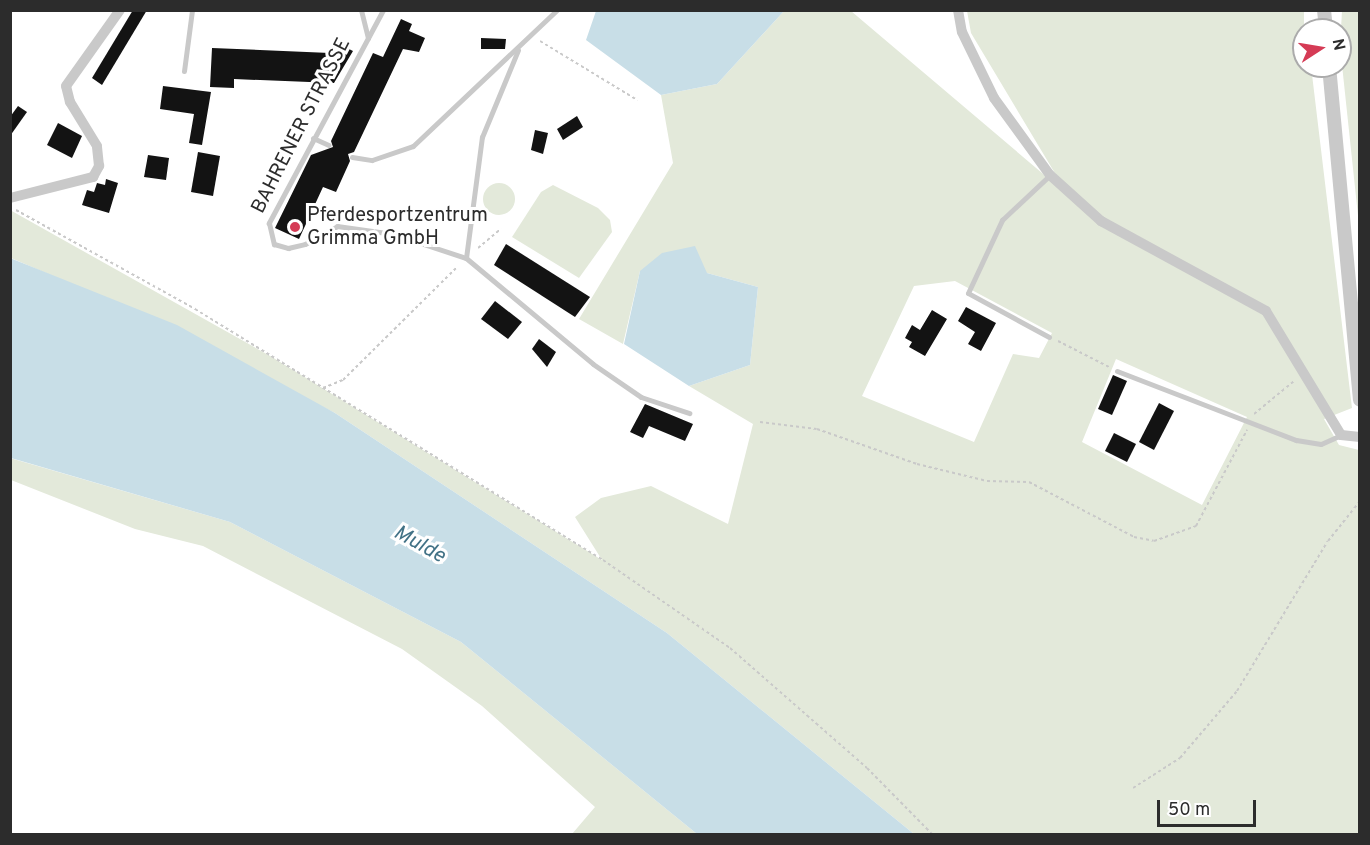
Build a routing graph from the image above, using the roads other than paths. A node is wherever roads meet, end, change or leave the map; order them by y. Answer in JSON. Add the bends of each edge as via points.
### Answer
{"nodes":[{"id":1,"x":120,"y":10,"type":"edge"},
{"id":2,"x":192,"y":10,"type":"edge"},
{"id":3,"x":361,"y":10,"type":"edge"},
{"id":4,"x":383,"y":10,"type":"edge"},
{"id":5,"x":557,"y":10,"type":"edge"},
{"id":6,"x":958,"y":10,"type":"edge"},
{"id":7,"x":368,"y":38,"type":"junction"},
{"id":8,"x":520,"y":46,"type":"junction"},
{"id":9,"x":184,"y":70,"type":"dead end"},
{"id":10,"x":1330,"y":78,"type":"edge"},
{"id":11,"x":313,"y":138,"type":"junction"},
{"id":12,"x":329,"y":145,"type":"dead end"},
{"id":13,"x":352,"y":157,"type":"dead end"},
{"id":14,"x":1050,"y":175,"type":"junction"},
{"id":15,"x":10,"y":198,"type":"edge"},
{"id":16,"x":466,"y":258,"type":"junction"},
{"id":17,"x":1049,"y":337,"type":"road end"},
{"id":18,"x":1117,"y":370,"type":"road end"},
{"id":19,"x":1359,"y":400,"type":"edge"},
{"id":20,"x":689,"y":413,"type":"dead end"},
{"id":21,"x":1341,"y":435,"type":"junction"},
{"id":22,"x":1359,"y":437,"type":"edge"}],
"edges":[{"from":1,"to":15,"type":"street","via":[[66,86],[70,102],[97,146],[99,166],[93,177]]},
{"from":2,"to":9,"type":"lane"},
{"from":3,"to":7,"type":"lane","name":"BAHRENER STRASSE"},
{"from":4,"to":7,"type":"lane","name":"BAHRENER STRASSE"},
{"from":5,"to":8,"type":"lane"},
{"from":6,"to":14,"type":"street","via":[[962,32],[994,98]]},
{"from":7,"to":11,"type":"lane","name":"BAHRENER STRASSE"},
{"from":8,"to":13,"type":"lane","via":[[412,146],[372,160]]},
{"from":8,"to":16,"type":"lane","via":[[482,136]]},
{"from":10,"to":19,"type":"street"},
{"from":11,"to":12,"type":"lane"},
{"from":11,"to":16,"type":"lane","name":"BAHRENER STRASSE","via":[[269,223],[274,244],[288,248],[305,244],[337,226],[393,234]]},
{"from":14,"to":17,"type":"lane","via":[[1002,220],[968,293]]},
{"from":14,"to":21,"type":"street","via":[[1101,221],[1266,311]]},
{"from":16,"to":20,"type":"lane","via":[[593,364],[641,397]]},
{"from":18,"to":21,"type":"lane","via":[[1249,424],[1321,444]]},
{"from":21,"to":22,"type":"street"}]}
